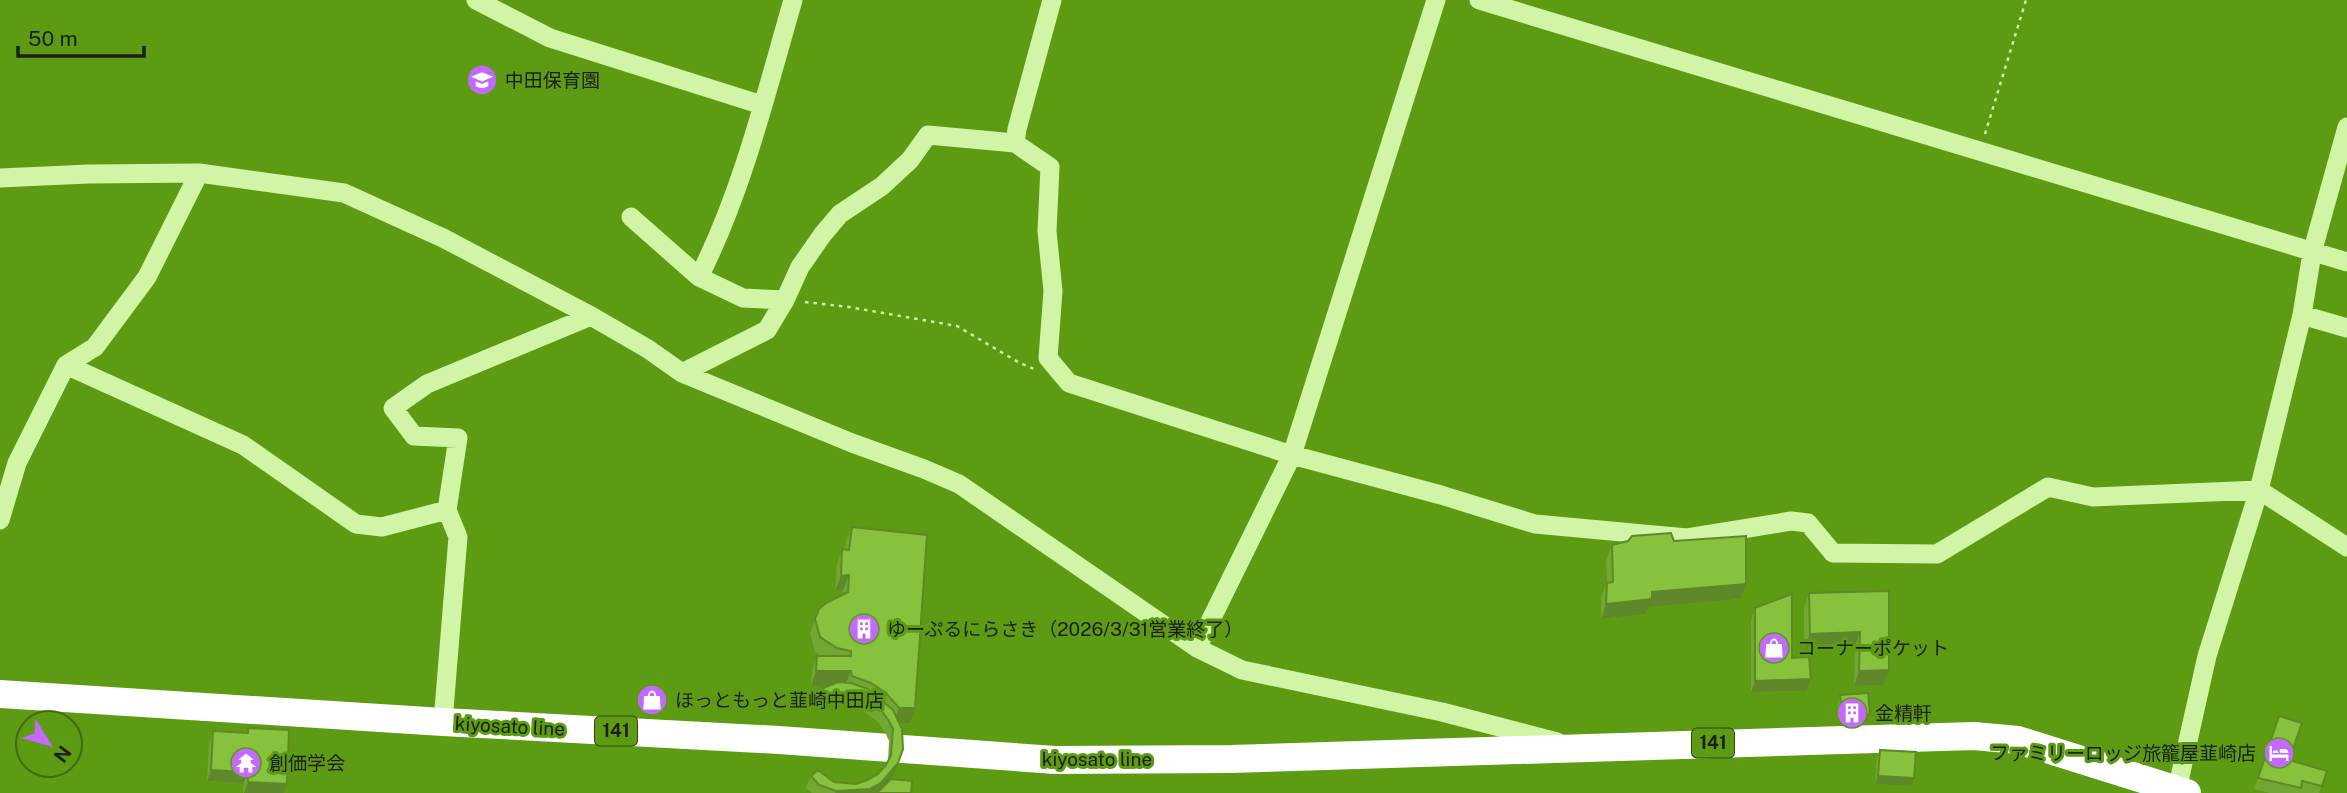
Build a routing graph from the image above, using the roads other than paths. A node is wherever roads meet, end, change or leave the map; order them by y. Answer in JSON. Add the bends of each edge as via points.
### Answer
{"nodes":[{"id":1,"x":477,"y":0,"type":"edge"},
{"id":2,"x":793,"y":0,"type":"edge"},
{"id":3,"x":1052,"y":0,"type":"edge"},
{"id":4,"x":1436,"y":0,"type":"edge"},
{"id":5,"x":1479,"y":0,"type":"edge"},
{"id":6,"x":762,"y":105,"type":"junction"},
{"id":7,"x":2347,"y":127,"type":"edge"},
{"id":8,"x":1015,"y":143,"type":"junction"},
{"id":9,"x":199,"y":173,"type":"junction"},
{"id":10,"x":0,"y":178,"type":"edge"},
{"id":11,"x":631,"y":217,"type":"dead end"},
{"id":12,"x":2312,"y":253,"type":"junction"},
{"id":13,"x":2347,"y":262,"type":"edge"},
{"id":14,"x":699,"y":277,"type":"junction"},
{"id":15,"x":785,"y":300,"type":"junction"},
{"id":16,"x":2301,"y":315,"type":"junction"},
{"id":17,"x":591,"y":316,"type":"junction"},
{"id":18,"x":2347,"y":328,"type":"edge"},
{"id":19,"x":66,"y":365,"type":"junction"},
{"id":20,"x":682,"y":373,"type":"junction"},
{"id":21,"x":1292,"y":455,"type":"junction"},
{"id":22,"x":2259,"y":491,"type":"junction"},
{"id":23,"x":447,"y":510,"type":"junction"},
{"id":24,"x":0,"y":520,"type":"edge"},
{"id":25,"x":2347,"y":547,"type":"edge"},
{"id":26,"x":1197,"y":648,"type":"junction"},
{"id":27,"x":0,"y":694,"type":"edge"},
{"id":28,"x":443,"y":722,"type":"junction"},
{"id":29,"x":1578,"y":747,"type":"junction"},
{"id":30,"x":2182,"y":792,"type":"edge"}],
"edges":[{"from":1,"to":6,"type":"street","via":[[550,38]]},
{"from":2,"to":6,"type":"street"},
{"from":3,"to":8,"type":"street"},
{"from":4,"to":21,"type":"street"},
{"from":5,"to":12,"type":"street"},
{"from":6,"to":14,"type":"street","via":[[720,235]]},
{"from":7,"to":12,"type":"street"},
{"from":8,"to":15,"type":"street","via":[[928,135],[882,186],[840,214],[800,267]]},
{"from":8,"to":21,"type":"street","via":[[1050,167],[1047,231],[1053,291],[1048,358],[1069,383]]},
{"from":9,"to":10,"type":"street"},
{"from":9,"to":17,"type":"street","via":[[344,193],[443,238]]},
{"from":9,"to":19,"type":"street","via":[[146,277],[95,347]]},
{"from":11,"to":14,"type":"street"},
{"from":12,"to":13,"type":"street"},
{"from":12,"to":16,"type":"street"},
{"from":14,"to":15,"type":"street","via":[[743,298]]},
{"from":15,"to":20,"type":"street","via":[[767,330]]},
{"from":16,"to":18,"type":"street"},
{"from":16,"to":22,"type":"street"},
{"from":17,"to":20,"type":"street"},
{"from":17,"to":23,"type":"street","via":[[427,384],[393,408],[414,436],[458,438]]},
{"from":19,"to":23,"type":"street","via":[[243,445],[356,524],[382,527]]},
{"from":19,"to":24,"type":"street","via":[[17,463]]},
{"from":20,"to":26,"type":"street","via":[[959,484]]},
{"from":21,"to":22,"type":"street","via":[[1535,524],[1687,538],[1791,521],[1808,523],[1833,553],[1937,554],[2048,487],[2093,497]]},
{"from":21,"to":26,"type":"street"},
{"from":22,"to":25,"type":"street"},
{"from":22,"to":30,"type":"street","via":[[2207,656]]},
{"from":23,"to":28,"type":"street","via":[[458,537]]},
{"from":26,"to":29,"type":"street","via":[[1242,670],[1442,712]]},
{"from":27,"to":28,"type":"highway","name":"kiyosato line","number":"141"},
{"from":28,"to":29,"type":"highway","name":"kiyosato line","number":"141","via":[[1055,760]]},
{"from":29,"to":30,"type":"highway","name":"kiyosato line","number":"141","via":[[1974,736],[2018,740]]}]}
